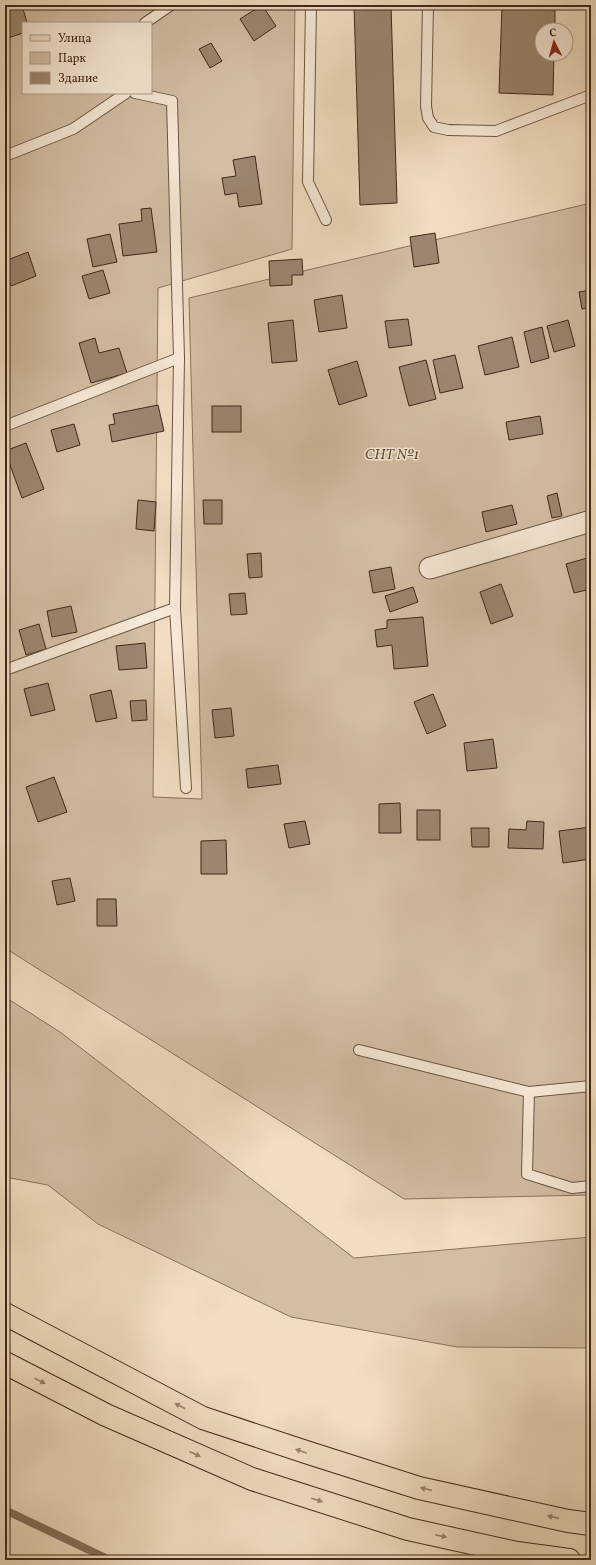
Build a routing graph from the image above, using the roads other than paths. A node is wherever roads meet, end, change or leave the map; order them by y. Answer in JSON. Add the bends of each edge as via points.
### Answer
{"nodes":[{"id":1,"x":171,"y":5,"type":"edge"},
{"id":2,"x":311,"y":5,"type":"edge"},
{"id":3,"x":428,"y":5,"type":"edge"},
{"id":4,"x":146,"y":22,"type":"edge"},
{"id":5,"x":124,"y":94,"type":"edge"},
{"id":6,"x":140,"y":94,"type":"edge"},
{"id":7,"x":591,"y":94,"type":"edge"},
{"id":8,"x":5,"y":156,"type":"edge"},
{"id":9,"x":326,"y":220,"type":"dead end"},
{"id":10,"x":179,"y":358,"type":"junction"},
{"id":11,"x":5,"y":426,"type":"edge"},
{"id":12,"x":591,"y":521,"type":"edge"},
{"id":13,"x":430,"y":568,"type":"dead end"},
{"id":14,"x":175,"y":608,"type":"junction"},
{"id":15,"x":5,"y":670,"type":"edge"},
{"id":16,"x":186,"y":788,"type":"dead end"},
{"id":17,"x":359,"y":1050,"type":"dead end"},
{"id":18,"x":591,"y":1086,"type":"edge"},
{"id":19,"x":529,"y":1092,"type":"junction"},
{"id":20,"x":591,"y":1186,"type":"edge"},
{"id":21,"x":5,"y":1314,"type":"edge"},
{"id":22,"x":5,"y":1363,"type":"edge"},
{"id":23,"x":591,"y":1524,"type":"edge"},
{"id":24,"x":569,"y":1560,"type":"edge"}],
"edges":[{"from":1,"to":4,"type":"lane"},
{"from":2,"to":9,"type":"lane","via":[[308,182]]},
{"from":3,"to":7,"type":"lane","via":[[426,106],[428,118],[434,126],[448,130],[496,131]]},
{"from":5,"to":8,"type":"lane","via":[[73,128]]},
{"from":6,"to":10,"type":"lane","via":[[172,101]]},
{"from":10,"to":11,"type":"lane"},
{"from":10,"to":14,"type":"lane"},
{"from":12,"to":13,"type":"street"},
{"from":14,"to":15,"type":"lane"},
{"from":14,"to":16,"type":"lane"},
{"from":17,"to":19,"type":"lane"},
{"from":18,"to":19,"type":"lane"},
{"from":19,"to":20,"type":"lane","via":[[527,1174],[572,1188]]},
{"from":23,"to":21,"type":"main road","one_way":true,"via":[[420,1488],[203,1418]]},
{"from":22,"to":24,"type":"main road","one_way":true,"via":[[106,1415],[252,1479],[408,1529],[517,1553]]}]}
